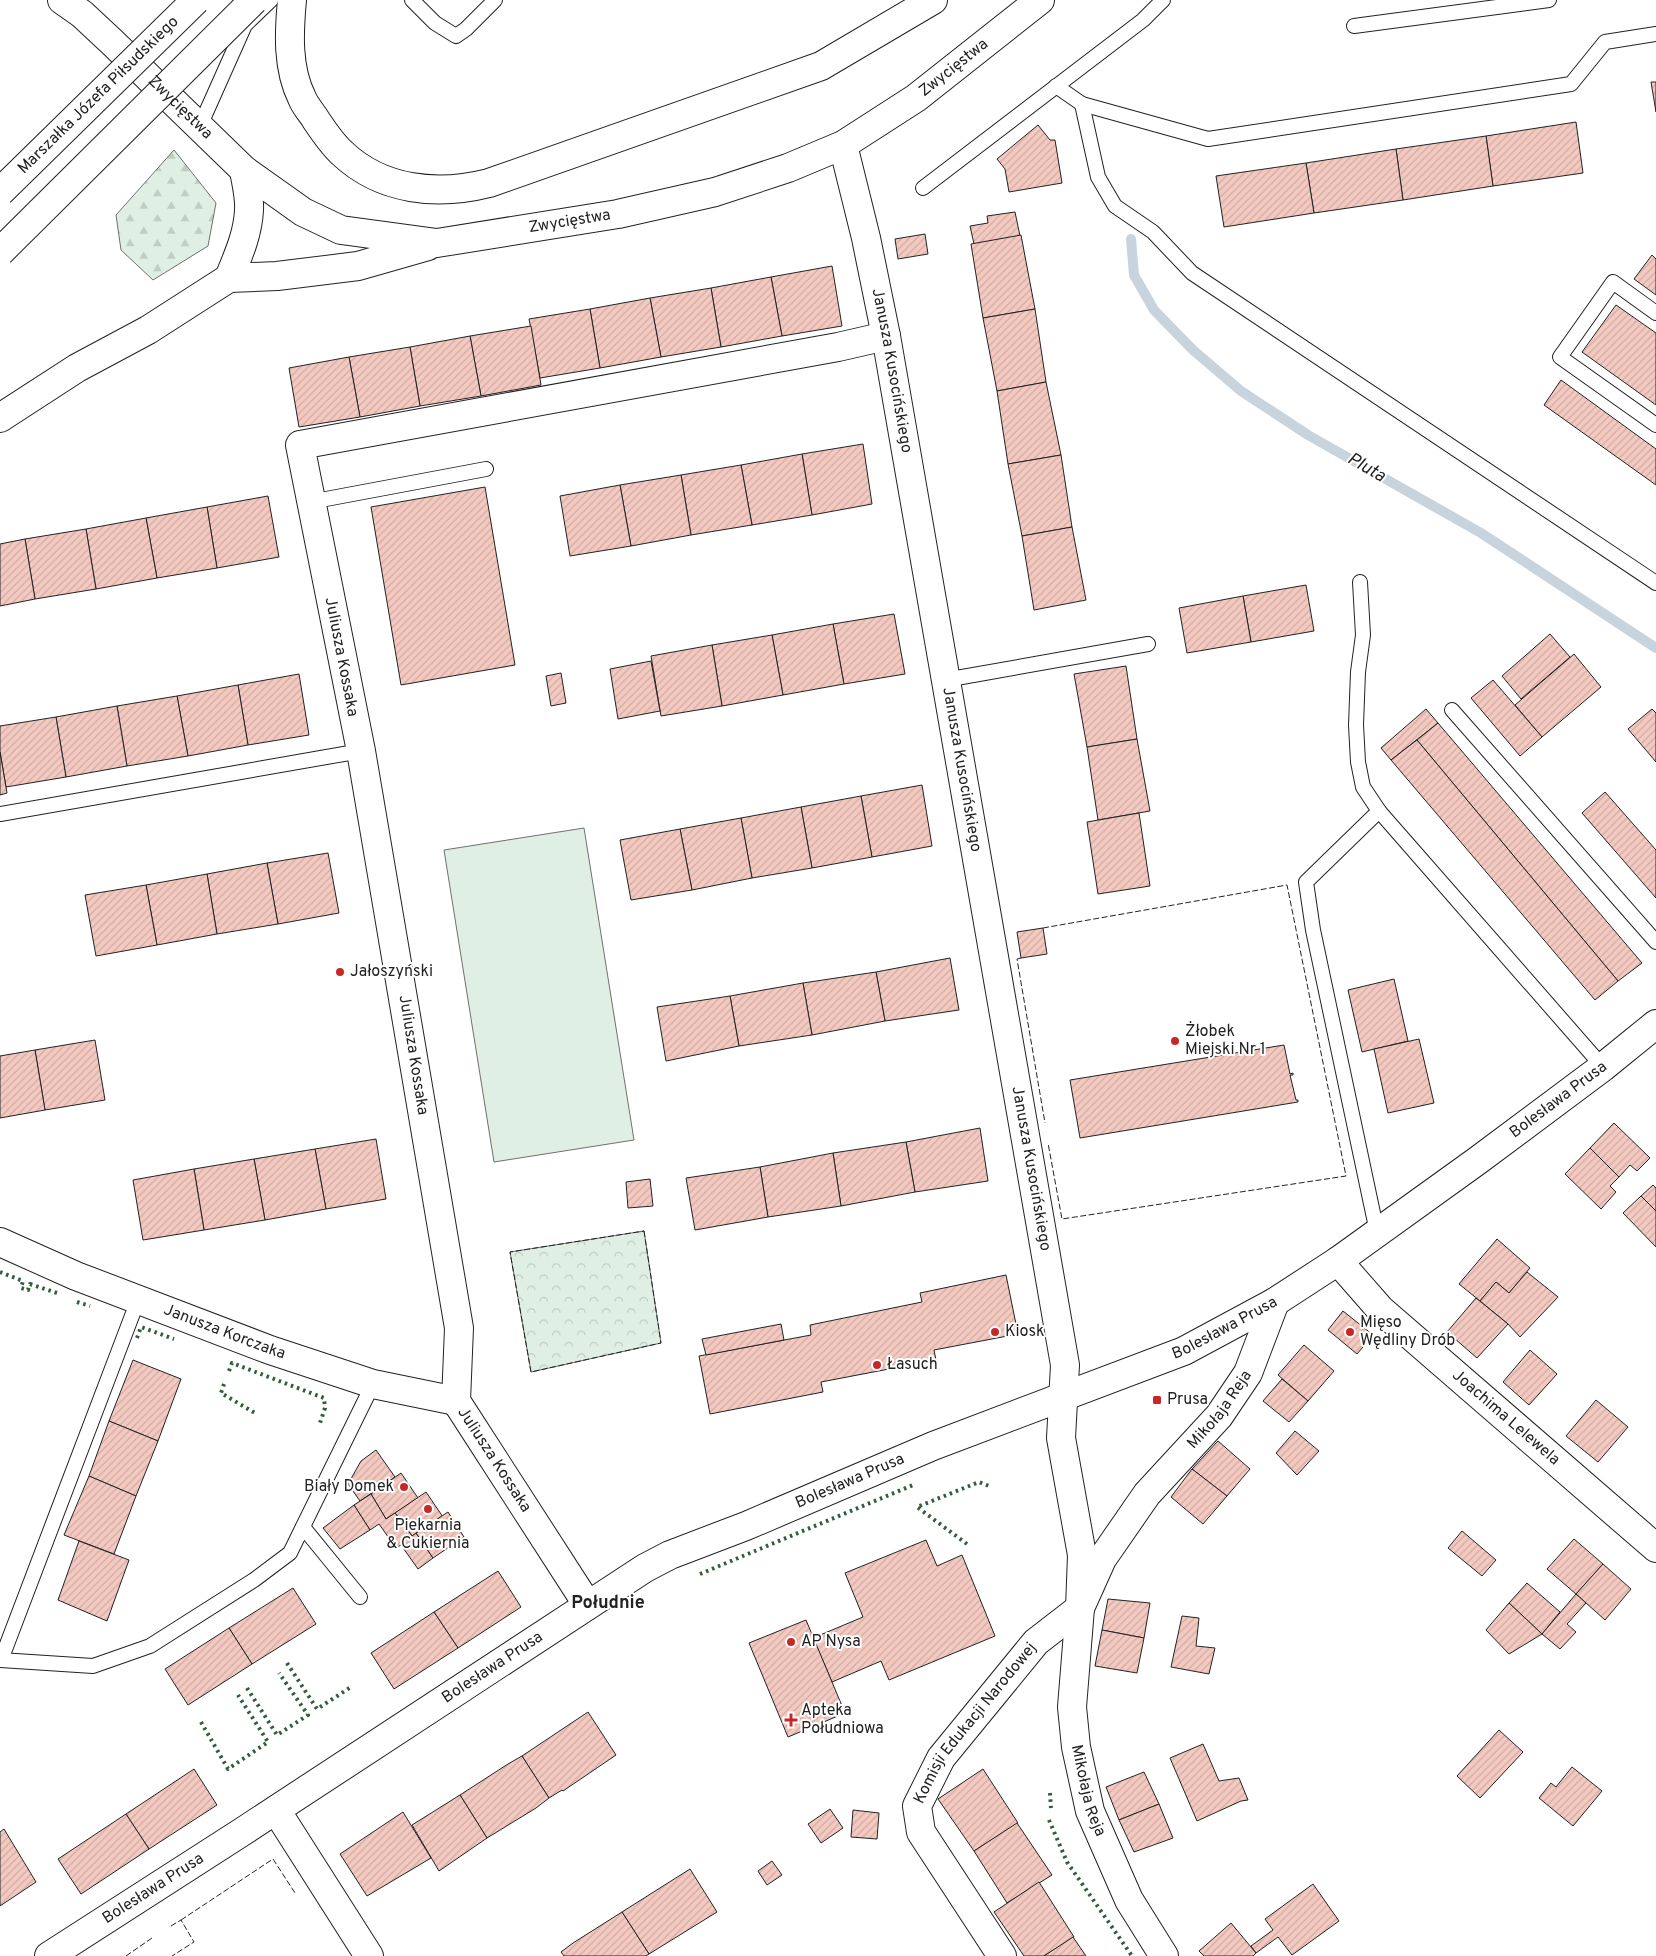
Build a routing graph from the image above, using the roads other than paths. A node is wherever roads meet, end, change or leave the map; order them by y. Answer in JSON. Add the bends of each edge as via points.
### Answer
{"nodes":[{"id":1,"x":62,"y":0,"type":"edge"},
{"id":2,"x":196,"y":0,"type":"edge"},
{"id":3,"x":254,"y":0,"type":"edge"},
{"id":4,"x":271,"y":0,"type":"edge"},
{"id":5,"x":292,"y":0,"type":"edge"},
{"id":6,"x":412,"y":0,"type":"edge"},
{"id":7,"x":495,"y":0,"type":"edge"},
{"id":8,"x":934,"y":0,"type":"edge"},
{"id":9,"x":1040,"y":0,"type":"edge"},
{"id":10,"x":1163,"y":0,"type":"edge"},
{"id":11,"x":1549,"y":0,"type":"edge"},
{"id":12,"x":1354,"y":26,"type":"dead end"},
{"id":13,"x":1656,"y":34,"type":"edge"},
{"id":14,"x":112,"y":42,"type":"joint"},
{"id":15,"x":1056,"y":86,"type":"junction"},
{"id":16,"x":1082,"y":104,"type":"junction"},
{"id":17,"x":200,"y":126,"type":"junction"},
{"id":18,"x":843,"y":146,"type":"junction"},
{"id":19,"x":244,"y":170,"type":"junction"},
{"id":20,"x":923,"y":188,"type":"dead end"},
{"id":21,"x":0,"y":192,"type":"edge"},
{"id":22,"x":437,"y":243,"type":"junction"},
{"id":23,"x":0,"y":252,"type":"edge"},
{"id":24,"x":228,"y":278,"type":"junction"},
{"id":25,"x":1656,"y":313,"type":"edge"},
{"id":26,"x":886,"y":336,"type":"junction"},
{"id":27,"x":0,"y":418,"type":"edge"},
{"id":28,"x":1656,"y":425,"type":"edge"},
{"id":29,"x":486,"y":469,"type":"dead end"},
{"id":30,"x":310,"y":502,"type":"junction"},
{"id":31,"x":1360,"y":582,"type":"dead end"},
{"id":32,"x":1656,"y":583,"type":"edge"},
{"id":33,"x":1148,"y":644,"type":"dead end"},
{"id":34,"x":945,"y":680,"type":"junction"},
{"id":35,"x":1452,"y":710,"type":"dead end"},
{"id":36,"x":360,"y":751,"type":"junction"},
{"id":37,"x":1379,"y":812,"type":"junction"},
{"id":38,"x":0,"y":814,"type":"edge"},
{"id":39,"x":1656,"y":942,"type":"edge"},
{"id":40,"x":1656,"y":1024,"type":"edge"},
{"id":41,"x":1603,"y":1067,"type":"junction"},
{"id":42,"x":1377,"y":1232,"type":"junction"},
{"id":43,"x":0,"y":1242,"type":"edge"},
{"id":44,"x":1338,"y":1261,"type":"junction"},
{"id":45,"x":138,"y":1300,"type":"junction"},
{"id":46,"x":1275,"y":1302,"type":"junction"},
{"id":47,"x":373,"y":1384,"type":"junction"},
{"id":48,"x":1063,"y":1397,"type":"junction"},
{"id":49,"x":456,"y":1401,"type":"junction"},
{"id":50,"x":303,"y":1527,"type":"junction"},
{"id":51,"x":1656,"y":1548,"type":"edge"},
{"id":52,"x":360,"y":1597,"type":"dead end"},
{"id":53,"x":587,"y":1604,"type":"junction"},
{"id":54,"x":1080,"y":1608,"type":"junction"},
{"id":55,"x":0,"y":1660,"type":"edge"},
{"id":56,"x":276,"y":1810,"type":"junction"},
{"id":57,"x":49,"y":1956,"type":"edge"},
{"id":58,"x":369,"y":1956,"type":"edge"},
{"id":59,"x":1002,"y":1956,"type":"edge"},
{"id":60,"x":1164,"y":1956,"type":"edge"}],
"edges":[{"from":1,"to":14,"type":"street","name":"Marszałka Józefa Piłsudskiego"},
{"from":2,"to":21,"type":"street","name":"Marszałka Józefa Piłsudskiego","bridge":true},
{"from":3,"to":23,"type":"street","bridge":true},
{"from":4,"to":17,"type":"lane","via":[[245,26]]},
{"from":5,"to":8,"type":"street","via":[[290,45],[294,71],[301,97],[328,138],[342,154],[387,181],[416,189],[442,191],[489,183],[821,66]]},
{"from":6,"to":7,"type":"lane","via":[[435,23],[456,36]]},
{"from":9,"to":18,"type":"street","name":"Zwycięstwa","via":[[916,98]]},
{"from":10,"to":15,"type":"lane","via":[[1143,20]]},
{"from":11,"to":12,"type":"lane"},
{"from":13,"to":16,"type":"lane","via":[[1605,42],[1571,84],[1208,139]]},
{"from":14,"to":17,"type":"street","name":"Zwycięstwa"},
{"from":15,"to":16,"type":"lane"},
{"from":15,"to":20,"type":"lane"},
{"from":16,"to":32,"type":"lane","via":[[1098,178],[1116,206],[1152,232],[1192,273]]},
{"from":17,"to":19,"type":"street","name":"Zwycięstwa"},
{"from":18,"to":22,"type":"street","name":"Zwycięstwa","via":[[715,192],[618,214]]},
{"from":18,"to":26,"type":"street","name":"Janusza Kusocińskiego"},
{"from":19,"to":22,"type":"street","name":"Zwycięstwa","via":[[303,212],[341,230]]},
{"from":19,"to":24,"type":"street","via":[[250,208],[242,247]]},
{"from":22,"to":24,"type":"street","via":[[358,266],[277,276]]},
{"from":24,"to":27,"type":"street"},
{"from":25,"to":28,"type":"lane","via":[[1613,282],[1560,357]]},
{"from":26,"to":30,"type":"street","name":"Juliusza Kossaka","via":[[300,445]]},
{"from":26,"to":34,"type":"street","name":"Janusza Kusocińskiego"},
{"from":29,"to":30,"type":"lane"},
{"from":30,"to":36,"type":"street","name":"Juliusza Kossaka"},
{"from":31,"to":37,"type":"lane","via":[[1363,635],[1358,672],[1358,762],[1363,786]]},
{"from":33,"to":34,"type":"lane"},
{"from":34,"to":48,"type":"street","name":"Janusza Kusocińskiego","via":[[1065,1365]]},
{"from":35,"to":39,"type":"lane"},
{"from":36,"to":38,"type":"lane"},
{"from":36,"to":49,"type":"street","name":"Juliusza Kossaka","via":[[459,1328]]},
{"from":37,"to":41,"type":"lane"},
{"from":37,"to":42,"type":"lane","via":[[1306,882],[1313,930]]},
{"from":40,"to":41,"type":"street","name":"Bolesława Prusa"},
{"from":41,"to":42,"type":"street","name":"Bolesława Prusa"},
{"from":42,"to":44,"type":"street","name":"Bolesława Prusa"},
{"from":43,"to":45,"type":"street","name":"Janusza Korczaka"},
{"from":44,"to":46,"type":"street","name":"Bolesława Prusa"},
{"from":44,"to":51,"type":"street","name":"Joachima Lelewela","via":[[1380,1310]]},
{"from":45,"to":47,"type":"street","name":"Janusza Korczaka","via":[[270,1350]]},
{"from":45,"to":55,"type":"lane"},
{"from":46,"to":48,"type":"street","name":"Bolesława Prusa","via":[[1184,1351]]},
{"from":46,"to":54,"type":"street","name":"Mikołaja Reja","via":[[1248,1373],[1219,1416],[1147,1494],[1102,1559]]},
{"from":47,"to":49,"type":"street","name":"Janusza Korczaka"},
{"from":47,"to":50,"type":"lane"},
{"from":48,"to":53,"type":"street","name":"Bolesława Prusa","via":[[933,1446],[670,1555]]},
{"from":48,"to":54,"type":"street","name":"Mikołaja Reja","via":[[1061,1438],[1082,1555]]},
{"from":49,"to":53,"type":"street","name":"Juliusza Kossaka"},
{"from":50,"to":52,"type":"lane"},
{"from":50,"to":55,"type":"lane","via":[[290,1553],[254,1580],[150,1646],[93,1666]]},
{"from":53,"to":56,"type":"street","name":"Bolesława Prusa"},
{"from":54,"to":59,"type":"street","name":"Komisji Edukacji Narodowej","via":[[1036,1642],[1005,1679],[941,1758],[917,1806],[921,1832]]},
{"from":54,"to":60,"type":"street","name":"Mikołaja Reja","via":[[1072,1707],[1076,1747],[1090,1811],[1129,1900]]},
{"from":56,"to":57,"type":"street","name":"Bolesława Prusa"},
{"from":56,"to":58,"type":"street"}]}
